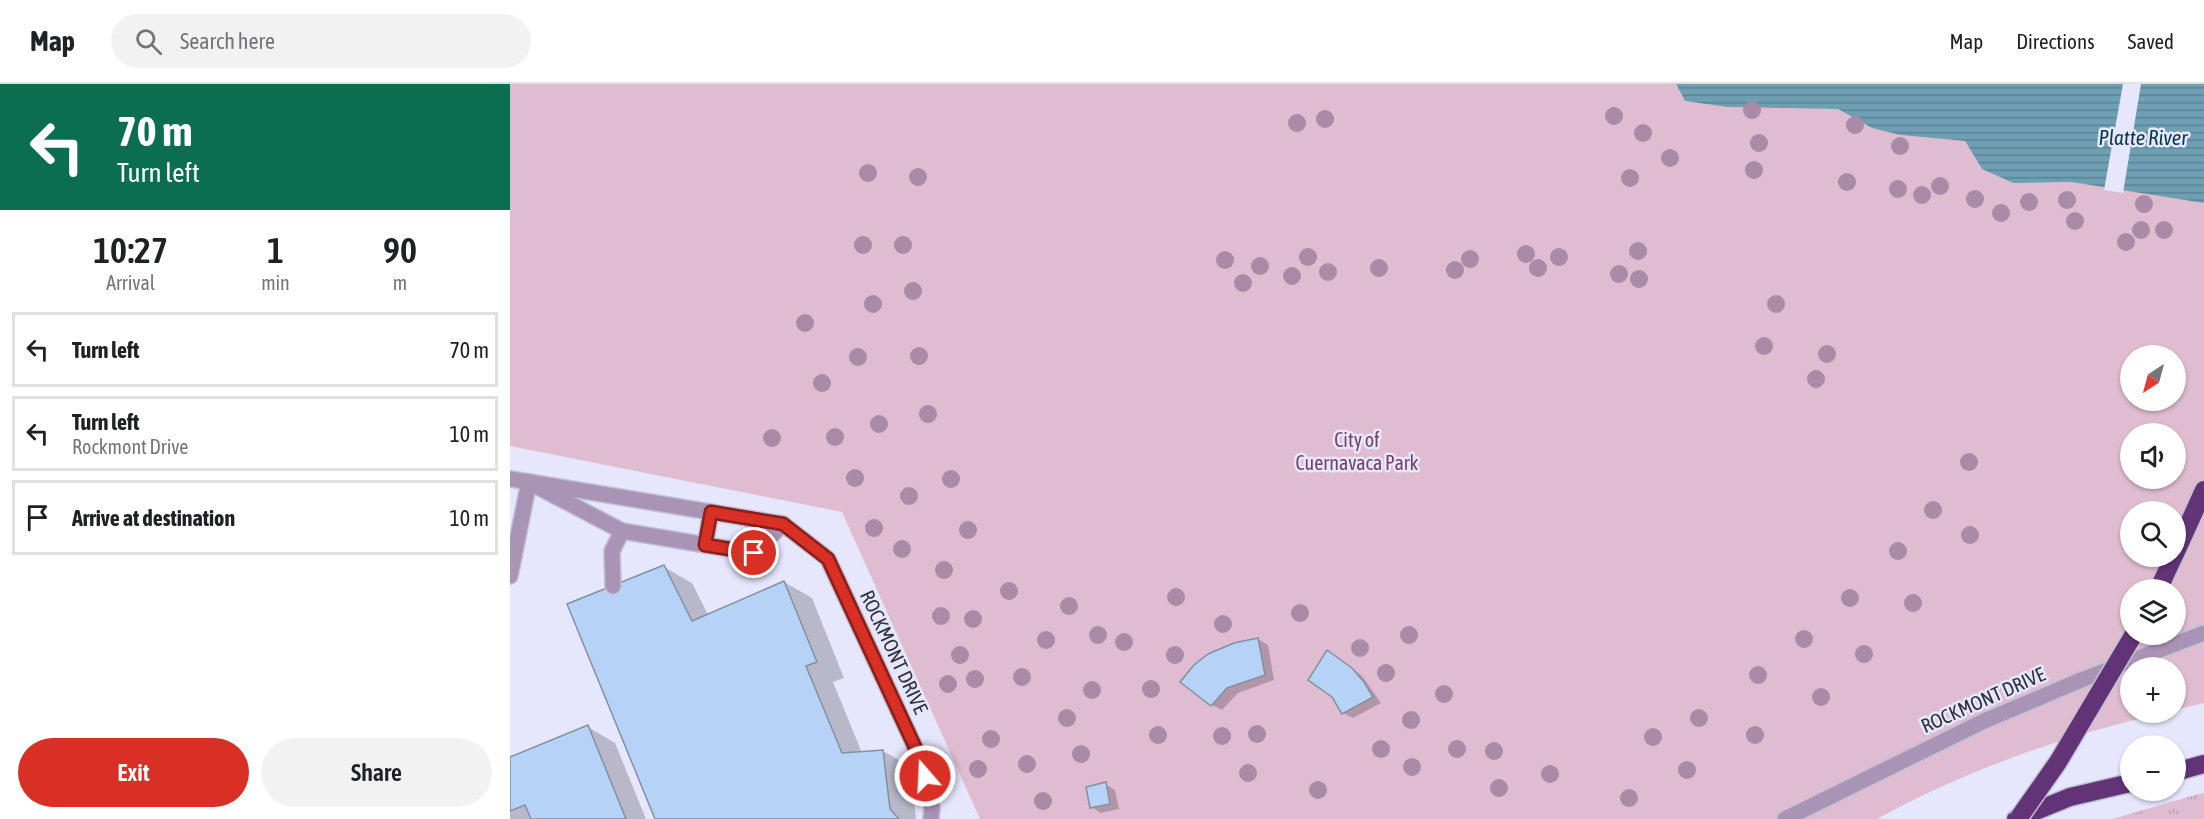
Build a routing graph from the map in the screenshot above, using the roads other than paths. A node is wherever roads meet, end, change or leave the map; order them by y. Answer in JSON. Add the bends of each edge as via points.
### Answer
{"nodes":[{"id":1,"x":510,"y":479,"type":"edge"},
{"id":2,"x":529,"y":482,"type":"junction"},
{"id":3,"x":2204,"y":490,"type":"edge"},
{"id":4,"x":711,"y":512,"type":"junction"},
{"id":5,"x":783,"y":524,"type":"junction"},
{"id":6,"x":622,"y":531,"type":"junction"},
{"id":7,"x":2186,"y":531,"type":"edge"},
{"id":8,"x":705,"y":545,"type":"junction"},
{"id":9,"x":510,"y":570,"type":"edge"},
{"id":10,"x":613,"y":586,"type":"dead end"},
{"id":11,"x":2204,"y":633,"type":"edge"},
{"id":12,"x":2127,"y":645,"type":"edge"},
{"id":13,"x":2204,"y":765,"type":"edge"},
{"id":14,"x":2186,"y":769,"type":"edge"},
{"id":15,"x":2120,"y":785,"type":"edge"},
{"id":16,"x":931,"y":819,"type":"edge"},
{"id":17,"x":1785,"y":819,"type":"edge"},
{"id":18,"x":2017,"y":819,"type":"edge"}],
"edges":[{"from":1,"to":2,"type":"street","name":"ROCKMONT DRIVE"},
{"from":2,"to":4,"type":"street","name":"ROCKMONT DRIVE"},
{"from":2,"to":6,"type":"street"},
{"from":2,"to":9,"type":"street"},
{"from":3,"to":7,"type":"highway"},
{"from":4,"to":5,"type":"street","name":"ROCKMONT DRIVE"},
{"from":4,"to":8,"type":"street"},
{"from":5,"to":8,"type":"street","via":[[754,553]]},
{"from":5,"to":16,"type":"street","name":"ROCKMONT DRIVE","via":[[828,559],[921,760]]},
{"from":6,"to":8,"type":"street"},
{"from":6,"to":10,"type":"street","via":[[612,551]]},
{"from":11,"to":17,"type":"street","name":"ROCKMONT DRIVE","via":[[1982,722]]},
{"from":12,"to":18,"type":"highway","bridge":true,"via":[[2058,762]]},
{"from":13,"to":14,"type":"highway"},
{"from":15,"to":18,"type":"highway","via":[[2070,797]]}]}
